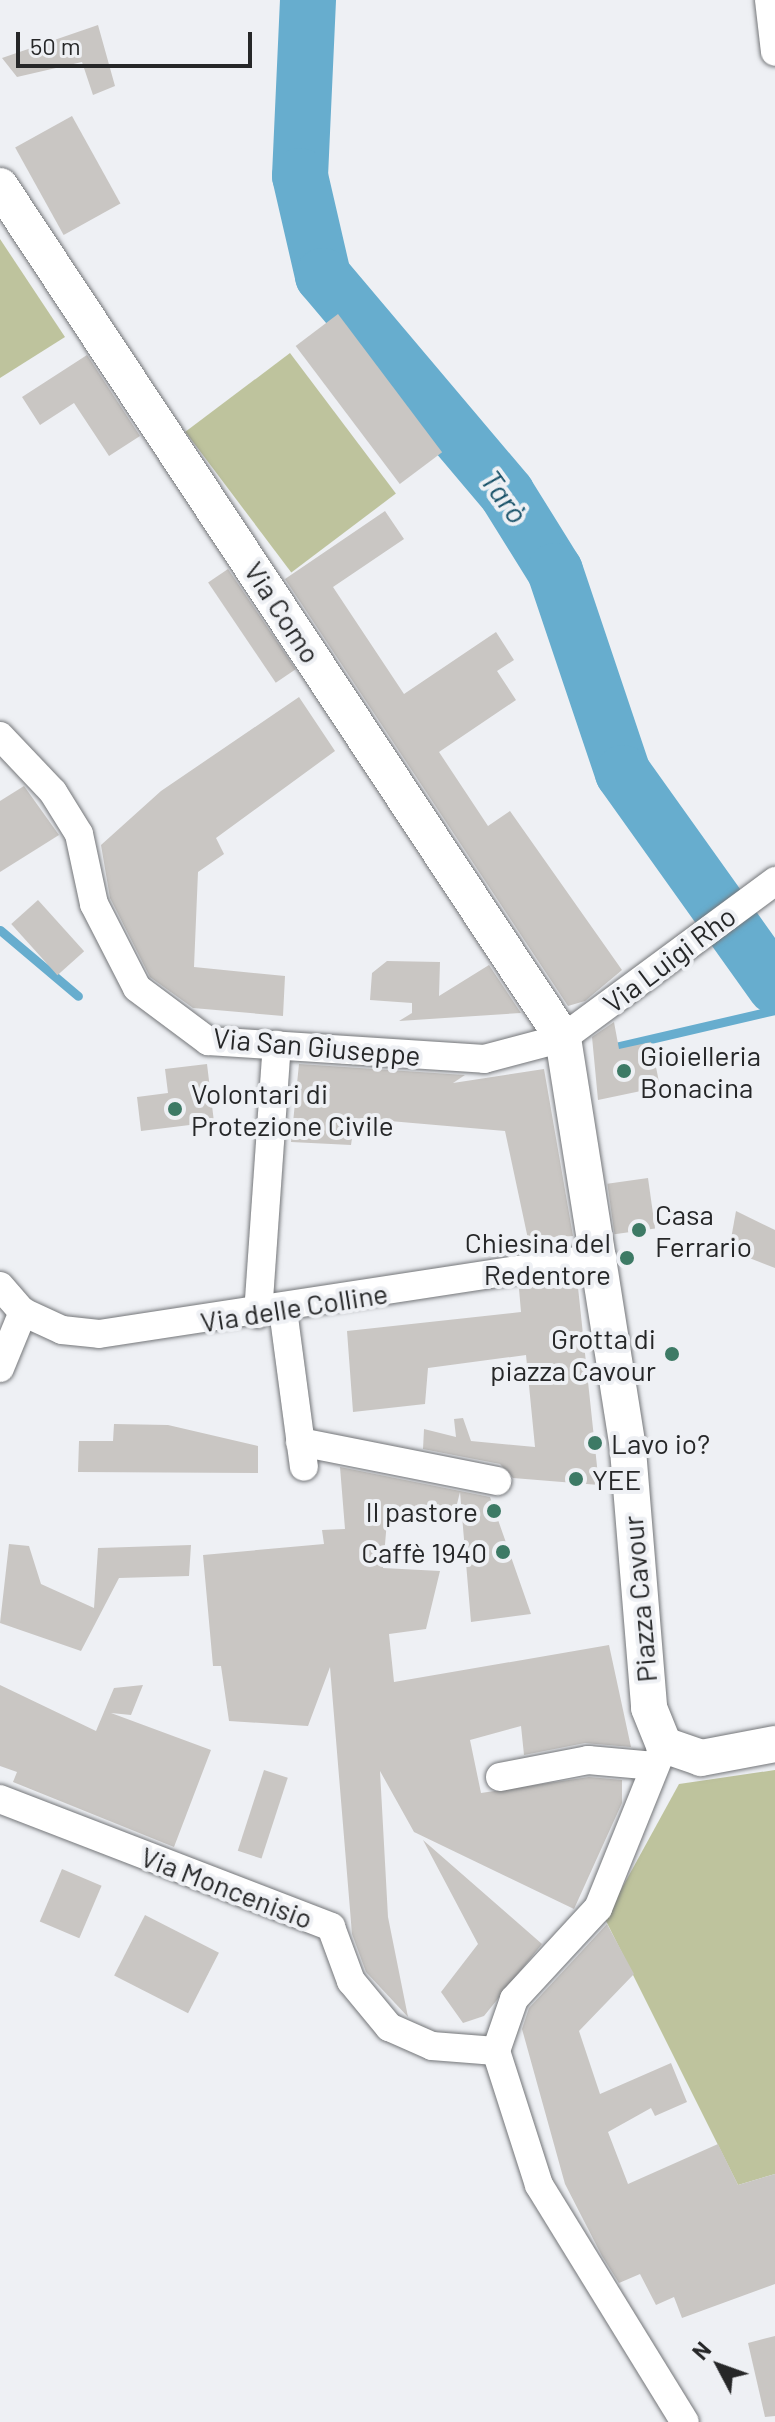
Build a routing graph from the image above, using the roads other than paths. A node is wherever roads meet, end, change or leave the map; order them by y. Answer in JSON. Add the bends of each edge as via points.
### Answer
{"nodes":[{"id":1,"x":769,"y":0,"type":"edge"},
{"id":2,"x":775,"y":52,"type":"edge"},
{"id":3,"x":0,"y":186,"type":"edge"},
{"id":4,"x":0,"y":736,"type":"edge"},
{"id":5,"x":775,"y":881,"type":"edge"},
{"id":6,"x":563,"y":1038,"type":"junction"},
{"id":7,"x":277,"y":1045,"type":"junction"},
{"id":8,"x":602,"y":1257,"type":"junction"},
{"id":9,"x":0,"y":1286,"type":"edge"},
{"id":10,"x":23,"y":1312,"type":"junction"},
{"id":11,"x":270,"y":1312,"type":"junction"},
{"id":12,"x":0,"y":1368,"type":"edge"},
{"id":13,"x":497,"y":1481,"type":"dead end"},
{"id":14,"x":775,"y":1744,"type":"edge"},
{"id":15,"x":659,"y":1756,"type":"junction"},
{"id":16,"x":500,"y":1777,"type":"dead end"},
{"id":17,"x":0,"y":1799,"type":"edge"},
{"id":18,"x":496,"y":2051,"type":"junction"},
{"id":19,"x":685,"y":2422,"type":"edge"}],
"edges":[{"from":1,"to":2,"type":"street"},
{"from":3,"to":6,"type":"street","name":"Via Como"},
{"from":4,"to":7,"type":"street","name":"Via San Giuseppe","via":[[53,792],[79,834],[94,904],[137,988],[208,1041]]},
{"from":5,"to":6,"type":"street","name":"Via Luigi Rho"},
{"from":6,"to":7,"type":"street","name":"Via San Giuseppe","via":[[484,1059]]},
{"from":6,"to":8,"type":"street","name":"Piazza Cavour"},
{"from":7,"to":11,"type":"street"},
{"from":8,"to":11,"type":"street","name":"Via delle Colline"},
{"from":8,"to":15,"type":"street","name":"Piazza Cavour","via":[[628,1450],[641,1644]]},
{"from":9,"to":10,"type":"street","name":"Via delle Colline"},
{"from":10,"to":11,"type":"street","name":"Via delle Colline","via":[[62,1330],[99,1334]]},
{"from":10,"to":12,"type":"street"},
{"from":11,"to":13,"type":"street","via":[[302,1455]]},
{"from":14,"to":15,"type":"street","via":[[701,1758]]},
{"from":15,"to":16,"type":"street","via":[[588,1760]]},
{"from":15,"to":18,"type":"street","via":[[598,1908],[514,1999]]},
{"from":17,"to":18,"type":"street","name":"Via Moncenisio","via":[[331,1927],[351,1981],[389,2027],[432,2046]]},
{"from":18,"to":19,"type":"street","via":[[539,2185]]}]}
